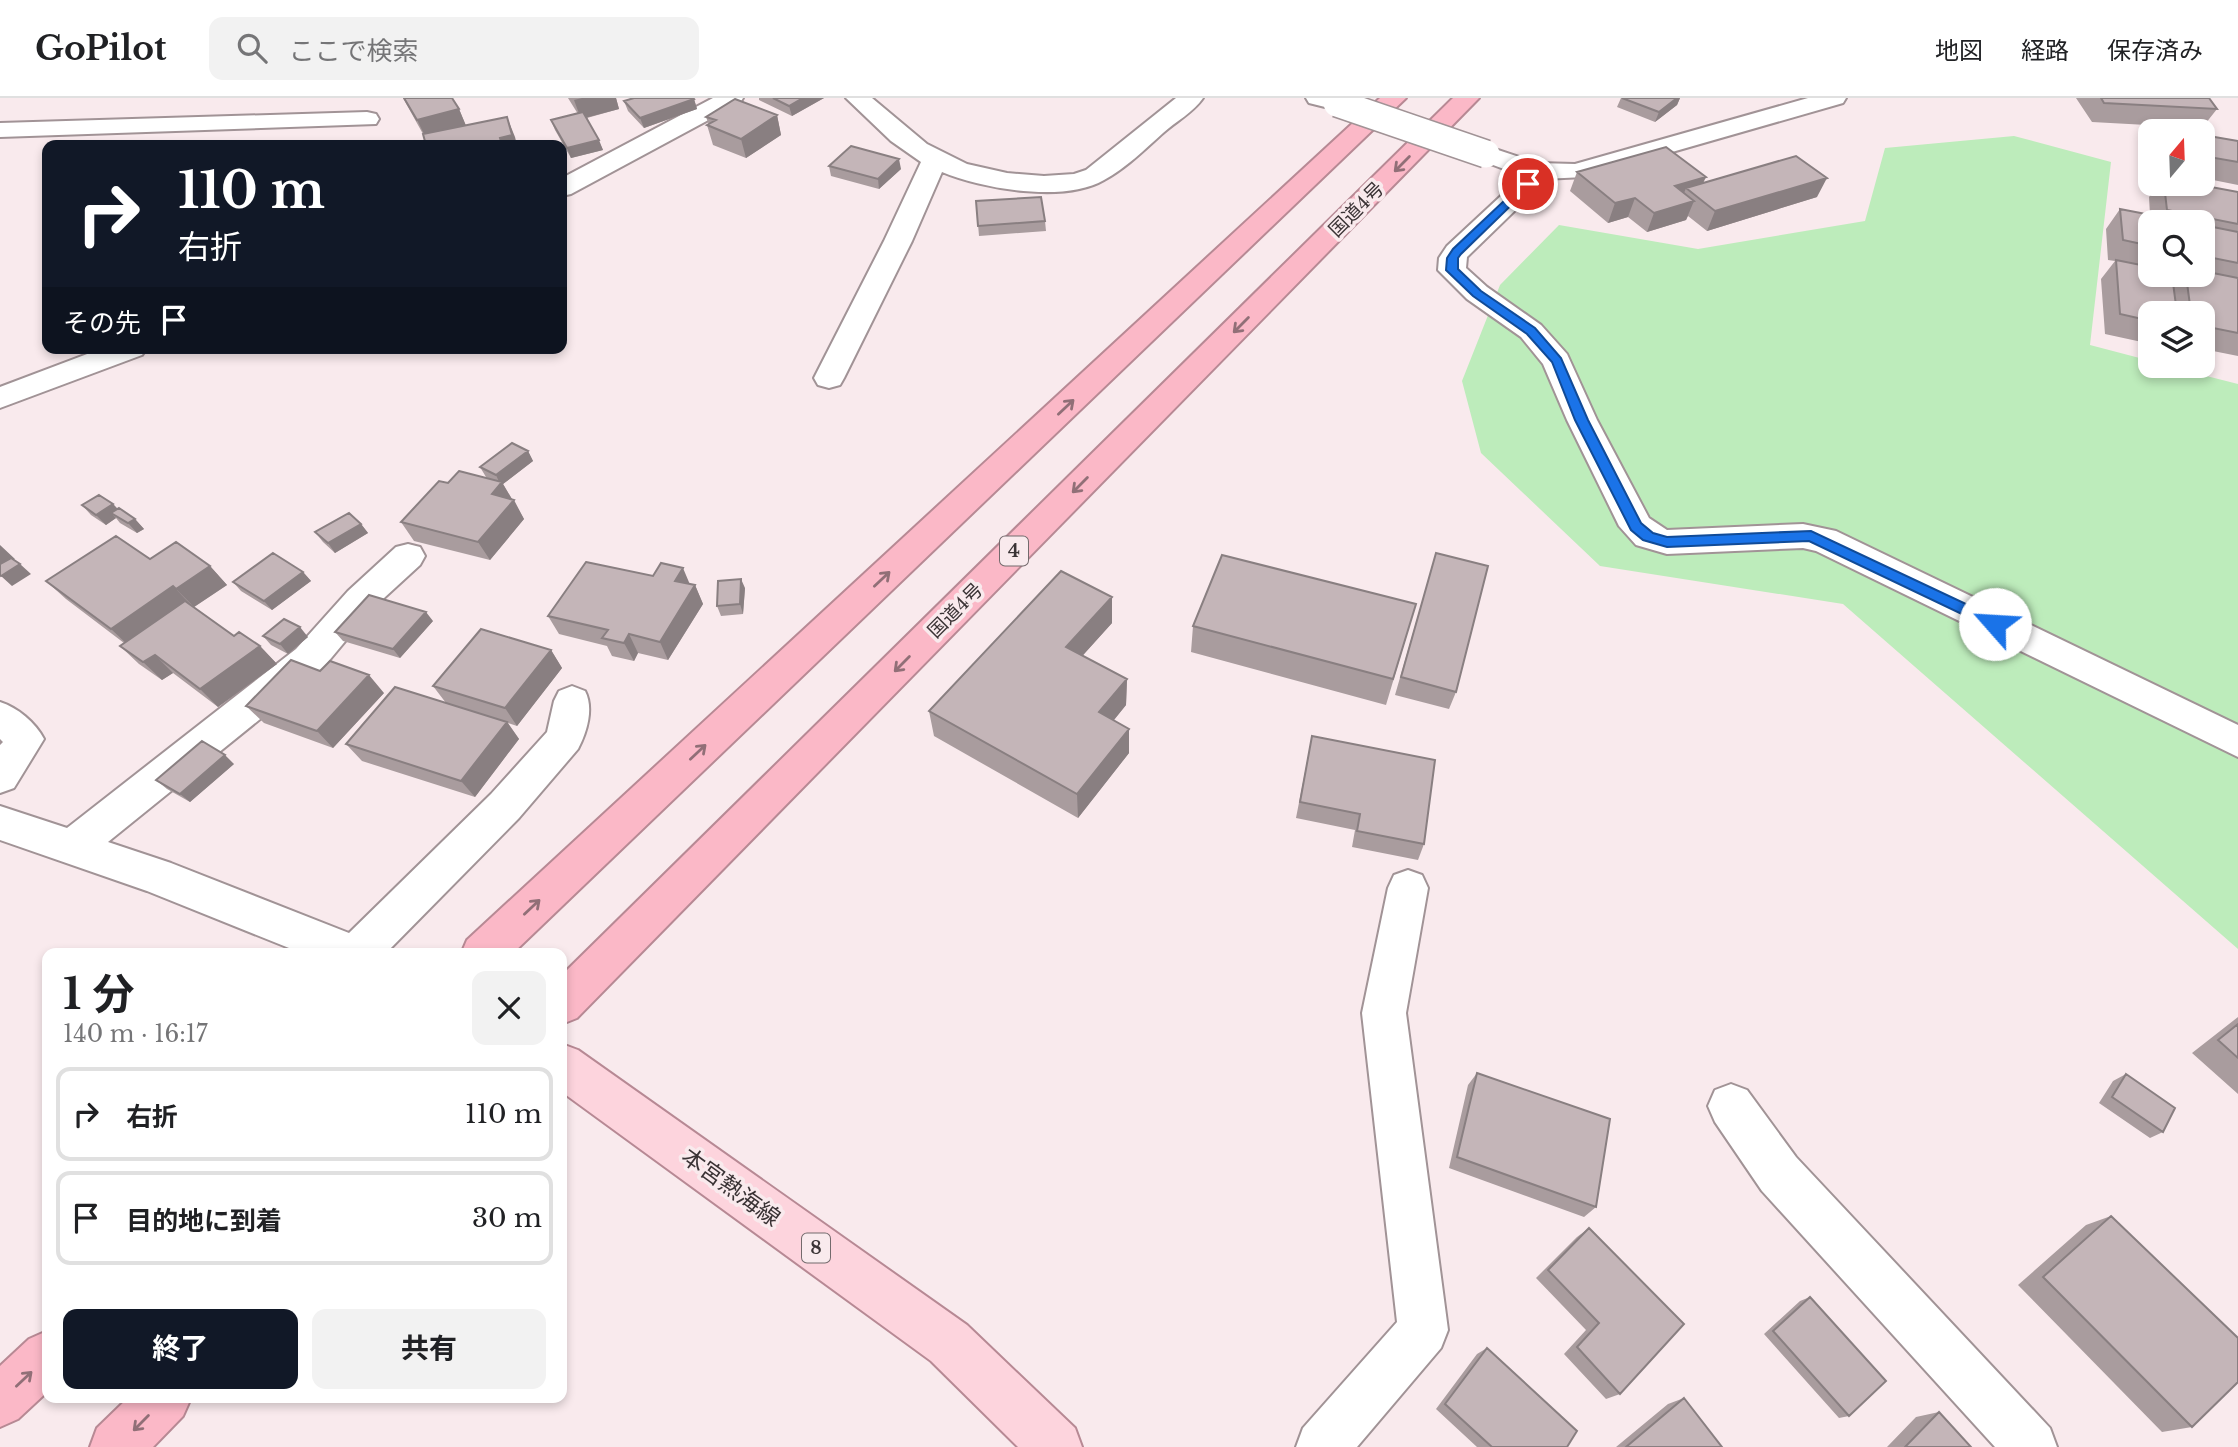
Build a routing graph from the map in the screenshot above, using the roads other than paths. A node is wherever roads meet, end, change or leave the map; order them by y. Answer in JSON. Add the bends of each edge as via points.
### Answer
{"nodes":[{"id":1,"x":731,"y":98,"type":"edge"},
{"id":2,"x":858,"y":98,"type":"edge"},
{"id":3,"x":1191,"y":98,"type":"edge"},
{"id":4,"x":1394,"y":98,"type":"edge"},
{"id":5,"x":1467,"y":98,"type":"edge"},
{"id":6,"x":1834,"y":98,"type":"edge"},
{"id":7,"x":1327,"y":101,"type":"edge"},
{"id":8,"x":368,"y":119,"type":"dead end"},
{"id":9,"x":0,"y":130,"type":"edge"},
{"id":10,"x":934,"y":161,"type":"junction"},
{"id":11,"x":1534,"y":171,"type":"junction"},
{"id":12,"x":567,"y":185,"type":"edge"},
{"id":13,"x":116,"y":354,"type":"edge"},
{"id":14,"x":829,"y":378,"type":"dead end"},
{"id":15,"x":0,"y":398,"type":"edge"},
{"id":16,"x":408,"y":556,"type":"dead end"},
{"id":17,"x":572,"y":701,"type":"dead end"},
{"id":18,"x":0,"y":717,"type":"edge"},
{"id":19,"x":2238,"y":742,"type":"edge"},
{"id":20,"x":0,"y":777,"type":"edge"},
{"id":21,"x":0,"y":823,"type":"edge"},
{"id":22,"x":73,"y":847,"type":"junction"},
{"id":23,"x":1408,"y":888,"type":"dead end"},
{"id":24,"x":340,"y":948,"type":"edge"},
{"id":25,"x":361,"y":948,"type":"edge"},
{"id":26,"x":488,"y":948,"type":"edge"},
{"id":27,"x":567,"y":999,"type":"edge"},
{"id":28,"x":567,"y":1069,"type":"edge"},
{"id":29,"x":1731,"y":1106,"type":"dead end"},
{"id":30,"x":42,"y":1362,"type":"edge"},
{"id":31,"x":0,"y":1401,"type":"edge"},
{"id":32,"x":160,"y":1403,"type":"edge"},
{"id":33,"x":116,"y":1447,"type":"edge"},
{"id":34,"x":1056,"y":1447,"type":"edge"},
{"id":35,"x":1322,"y":1447,"type":"edge"},
{"id":36,"x":2031,"y":1447,"type":"edge"}],
"edges":[{"from":1,"to":12,"type":"street"},
{"from":2,"to":10,"type":"street"},
{"from":3,"to":10,"type":"street","via":[[1097,174],[1072,183],[1003,180]]},
{"from":26,"to":4,"type":"highway","one_way":true},
{"from":5,"to":27,"type":"highway","name":"国道4号","number":"4","one_way":true},
{"from":6,"to":11,"type":"street","via":[[1576,172]]},
{"from":7,"to":11,"type":"street","bridge":true},
{"from":8,"to":9,"type":"street"},
{"from":10,"to":14,"type":"street"},
{"from":11,"to":19,"type":"street","via":[[1528,184],[1457,251],[1452,270],[1531,331],[1557,361],[1636,526],[1648,537],[1667,542],[1803,536],[1824,540]]},
{"from":13,"to":15,"type":"street"},
{"from":16,"to":22,"type":"street","via":[[360,600],[309,659]]},
{"from":17,"to":25,"type":"street","via":[[565,738],[505,806]]},
{"from":18,"to":20,"type":"street","via":[[25,739]]},
{"from":21,"to":22,"type":"street"},
{"from":22,"to":24,"type":"street"},
{"from":23,"to":35,"type":"street","via":[[1384,1013],[1423,1330]]},
{"from":28,"to":34,"type":"main road","name":"本宮熱海線","number":"8","via":[[949,1343]]},
{"from":29,"to":36,"type":"street","via":[[1779,1174]]},
{"from":31,"to":30,"type":"highway","one_way":true},
{"from":32,"to":33,"type":"highway","one_way":true}]}
